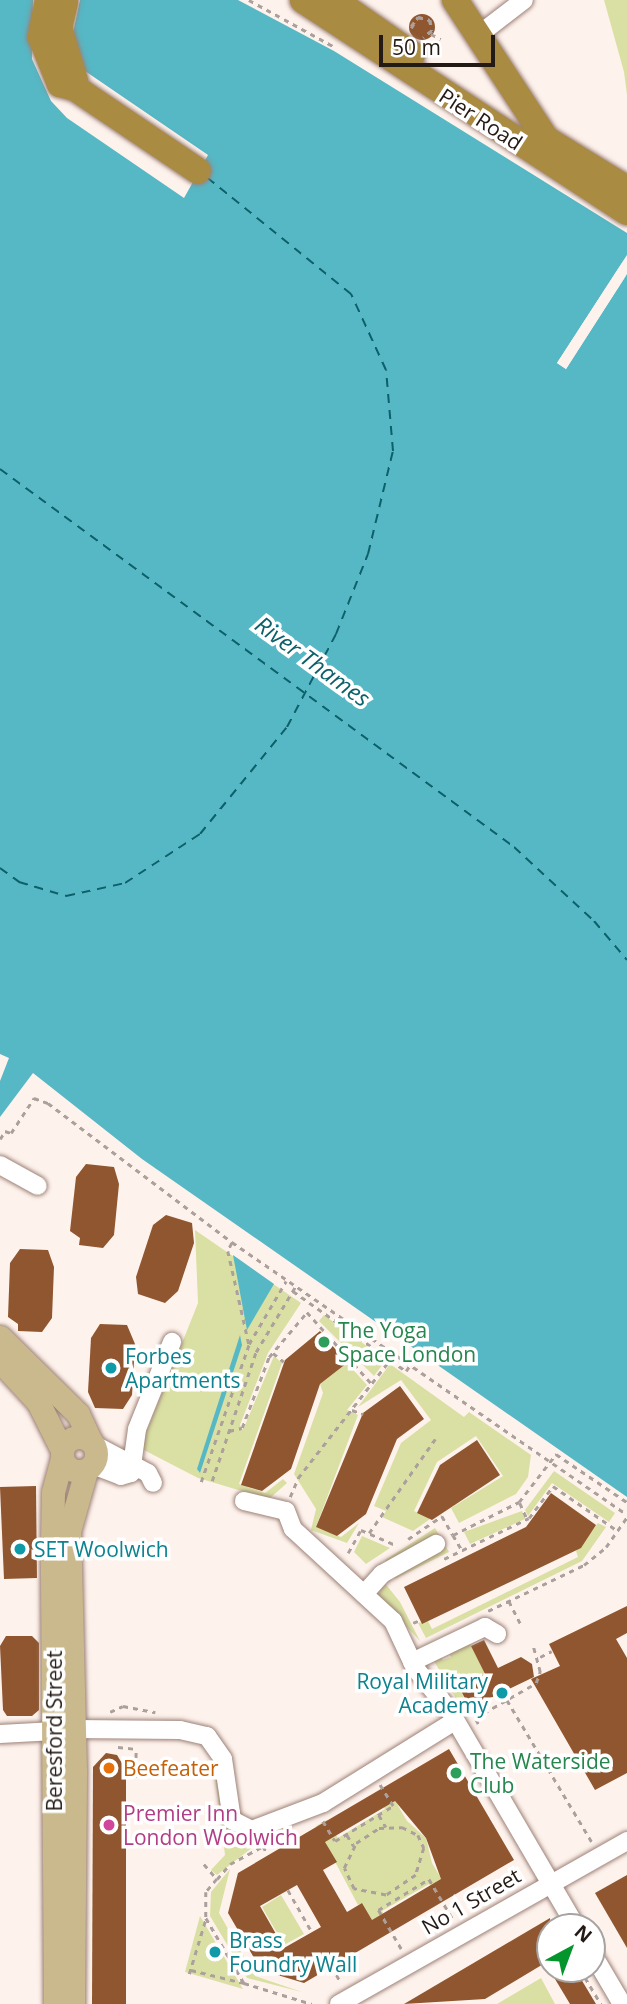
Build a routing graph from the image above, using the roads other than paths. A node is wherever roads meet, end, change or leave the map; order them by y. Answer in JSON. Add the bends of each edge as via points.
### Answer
{"nodes":[{"id":1,"x":48,"y":0,"type":"edge"},
{"id":2,"x":66,"y":0,"type":"edge"},
{"id":3,"x":303,"y":0,"type":"edge"},
{"id":4,"x":334,"y":0,"type":"edge"},
{"id":5,"x":455,"y":0,"type":"edge"},
{"id":6,"x":524,"y":0,"type":"edge"},
{"id":7,"x":481,"y":33,"type":"junction"},
{"id":8,"x":75,"y":89,"type":"junction"},
{"id":9,"x":528,"y":150,"type":"junction"},
{"id":10,"x":198,"y":171,"type":"dead end"},
{"id":11,"x":627,"y":189,"type":"edge"},
{"id":12,"x":627,"y":212,"type":"edge"},
{"id":13,"x":0,"y":1165,"type":"edge"},
{"id":14,"x":38,"y":1186,"type":"dead end"},
{"id":15,"x":0,"y":1337,"type":"edge"},
{"id":16,"x":172,"y":1342,"type":"dead end"},
{"id":17,"x":0,"y":1361,"type":"edge"},
{"id":18,"x":62,"y":1454,"type":"junction"},
{"id":19,"x":90,"y":1455,"type":"junction"},
{"id":20,"x":134,"y":1465,"type":"junction"},
{"id":21,"x":153,"y":1483,"type":"dead end"},
{"id":22,"x":244,"y":1500,"type":"dead end"},
{"id":23,"x":438,"y":1553,"type":"road end"},
{"id":24,"x":363,"y":1594,"type":"junction"},
{"id":25,"x":497,"y":1634,"type":"dead end"},
{"id":26,"x":412,"y":1662,"type":"junction"},
{"id":27,"x":453,"y":1722,"type":"junction"},
{"id":28,"x":65,"y":1730,"type":"junction"},
{"id":29,"x":0,"y":1734,"type":"edge"},
{"id":30,"x":386,"y":1765,"type":"junction"},
{"id":31,"x":389,"y":1785,"type":"road end"},
{"id":32,"x":627,"y":1841,"type":"edge"},
{"id":33,"x":550,"y":1883,"type":"junction"},
{"id":34,"x":568,"y":1913,"type":"edge"},
{"id":35,"x":606,"y":1977,"type":"edge"},
{"id":36,"x":344,"y":2001,"type":"edge"},
{"id":37,"x":55,"y":2004,"type":"edge"},
{"id":38,"x":73,"y":2004,"type":"edge"},
{"id":39,"x":622,"y":2004,"type":"edge"}],
"edges":[{"from":1,"to":8,"type":"highway","via":[[44,55],[60,84]]},
{"from":2,"to":8,"type":"highway","via":[[59,28]]},
{"from":3,"to":9,"type":"highway","name":"Pier Road"},
{"from":4,"to":9,"type":"highway","via":[[490,105]]},
{"from":5,"to":7,"type":"highway","name":"Pier Road"},
{"from":6,"to":7,"type":"street"},
{"from":7,"to":11,"type":"highway","name":"Pier Road","via":[[546,139]]},
{"from":8,"to":10,"type":"highway"},
{"from":9,"to":12,"type":"highway","name":"Pier Road"},
{"from":13,"to":14,"type":"street"},
{"from":15,"to":19,"type":"main road","via":[[78,1414]]},
{"from":16,"to":20,"type":"street","via":[[137,1429]]},
{"from":17,"to":18,"type":"main road","via":[[38,1402]]},
{"from":18,"to":19,"type":"main road","via":[[74,1438]]},
{"from":18,"to":19,"type":"main road","via":[[74,1471]]},
{"from":18,"to":28,"type":"main road","name":"Beresford Street","via":[[52,1504]]},
{"from":19,"to":20,"type":"street"},
{"from":19,"to":28,"type":"main road","name":"Beresford Street","via":[[69,1531]]},
{"from":20,"to":21,"type":"street"},
{"from":22,"to":24,"type":"street","via":[[286,1511],[293,1529]]},
{"from":23,"to":24,"type":"street","via":[[382,1574]]},
{"from":24,"to":26,"type":"street","via":[[401,1632]]},
{"from":25,"to":26,"type":"street","via":[[485,1627]]},
{"from":26,"to":27,"type":"street","via":[[429,1679]]},
{"from":27,"to":30,"type":"street"},
{"from":27,"to":33,"type":"street"},
{"from":28,"to":29,"type":"street"},
{"from":28,"to":30,"type":"street","via":[[180,1730],[207,1736],[223,1759],[232,1820],[245,1830],[323,1803]]},
{"from":28,"to":37,"type":"main road","name":"Beresford Street"},
{"from":28,"to":38,"type":"main road","name":"Beresford Street"},
{"from":30,"to":31,"type":"street"},
{"from":32,"to":33,"type":"street","name":"No 1 Street"},
{"from":33,"to":34,"type":"street"},
{"from":33,"to":36,"type":"street","name":"No 1 Street"},
{"from":35,"to":39,"type":"street"}]}
